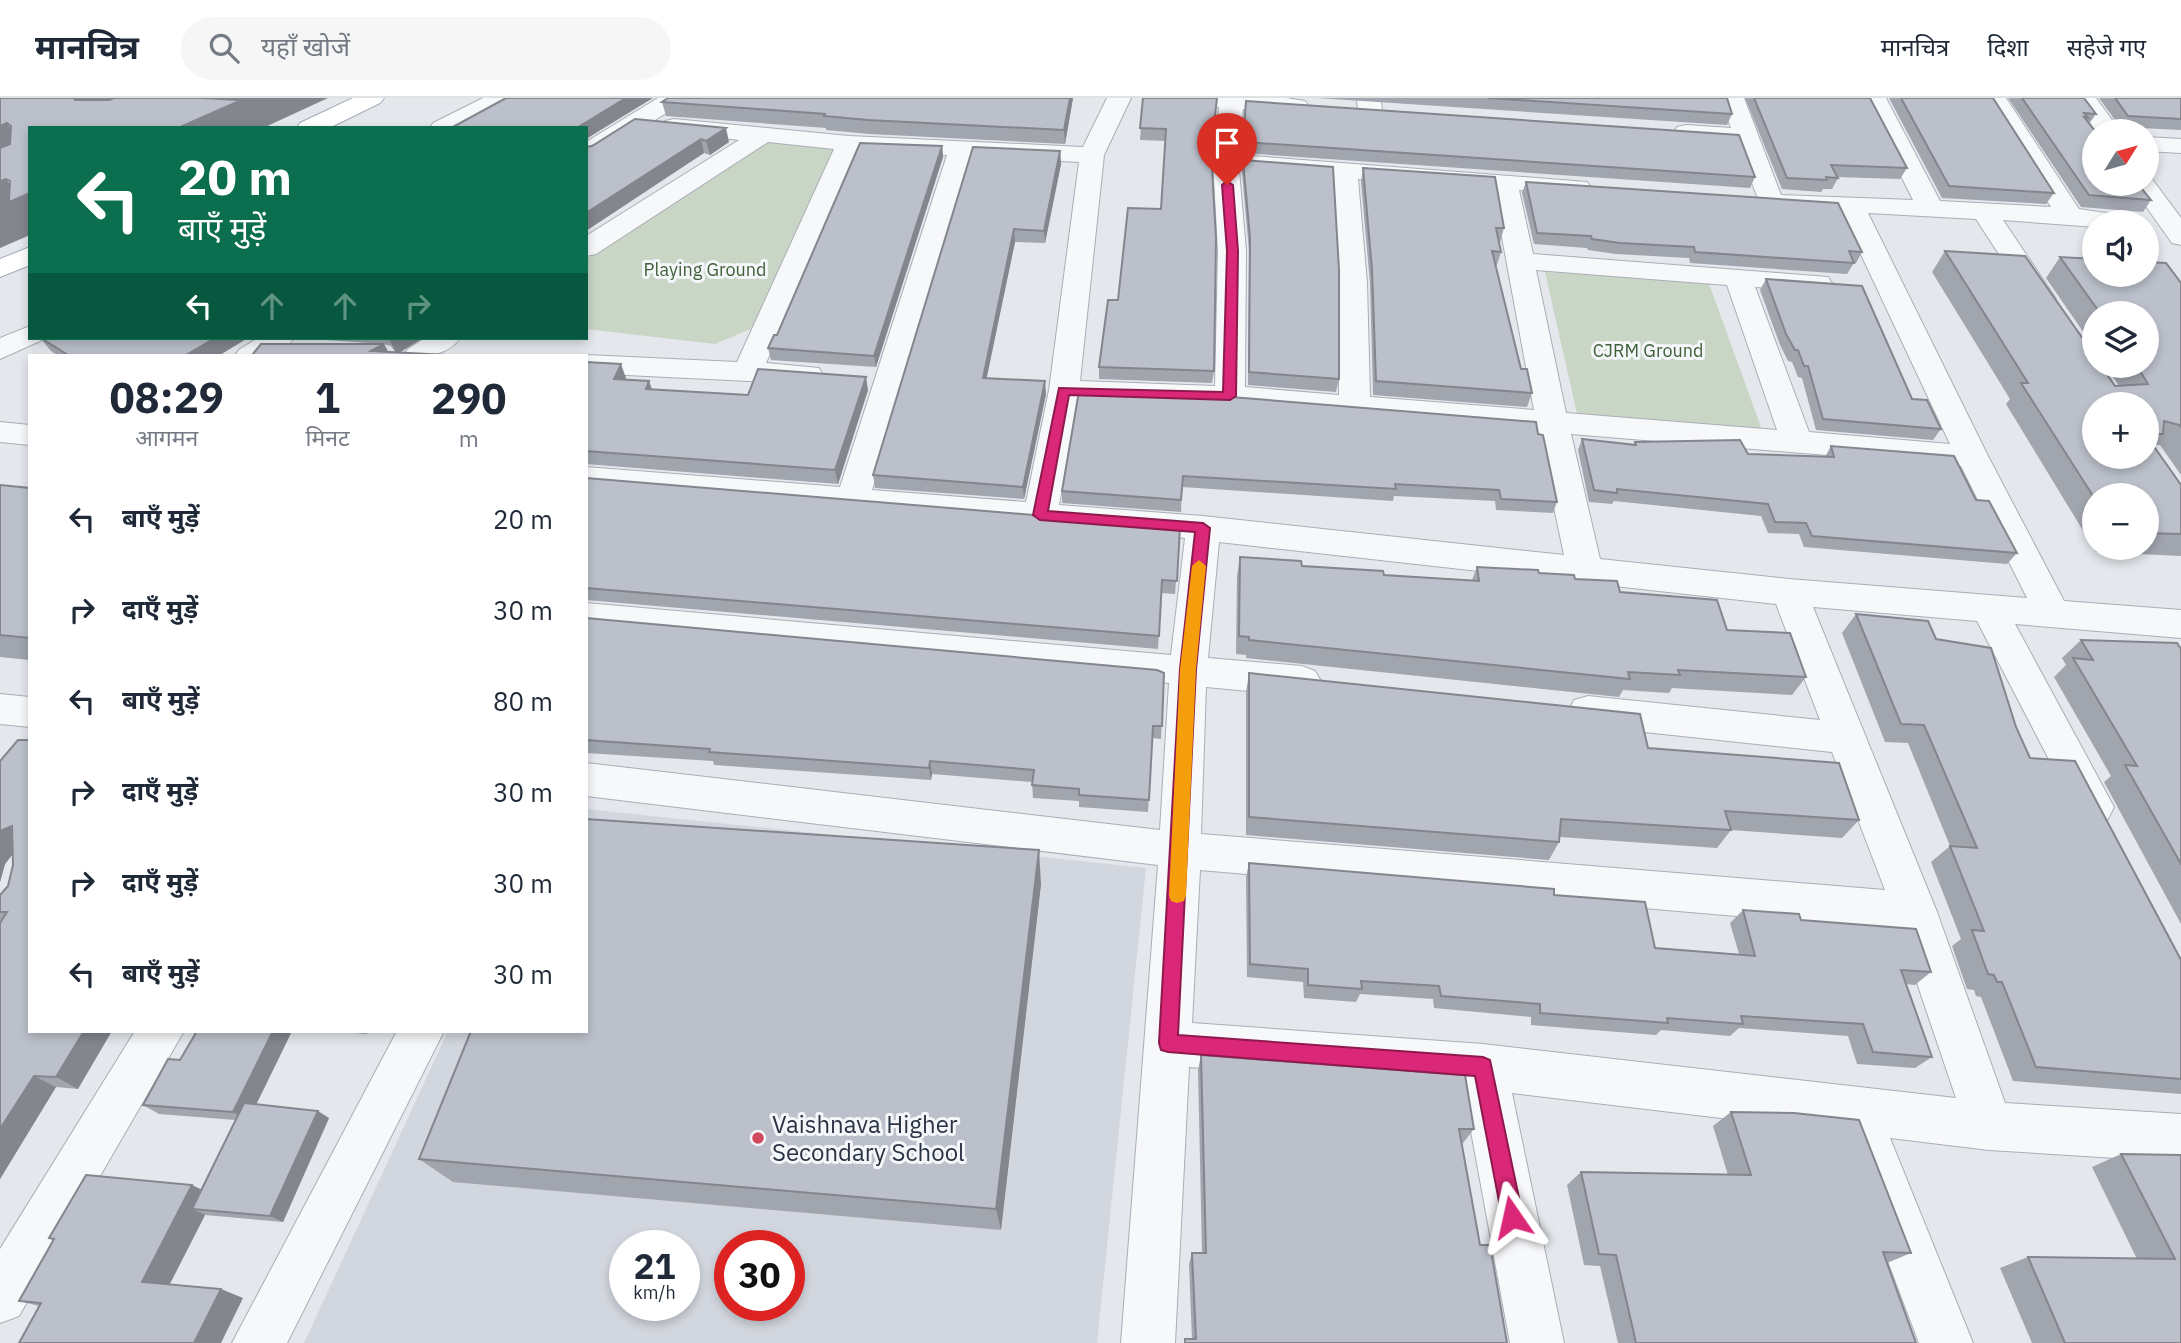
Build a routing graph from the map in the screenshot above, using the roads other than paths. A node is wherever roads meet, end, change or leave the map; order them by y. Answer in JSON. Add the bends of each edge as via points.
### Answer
{"nodes":[{"id":1,"x":372,"y":98,"type":"edge"},
{"id":2,"x":501,"y":98,"type":"edge"},
{"id":3,"x":674,"y":98,"type":"edge"},
{"id":4,"x":1119,"y":98,"type":"edge"},
{"id":5,"x":1200,"y":98,"type":"edge"},
{"id":6,"x":1732,"y":98,"type":"edge"},
{"id":7,"x":1874,"y":98,"type":"edge"},
{"id":8,"x":1993,"y":98,"type":"edge"},
{"id":9,"x":2084,"y":98,"type":"edge"},
{"id":10,"x":1232,"y":100,"type":"edge"},
{"id":11,"x":1353,"y":107,"type":"edge"},
{"id":12,"x":1397,"y":114,"type":"edge"},
{"id":13,"x":2099,"y":119,"type":"edge"},
{"id":14,"x":637,"y":123,"type":"junction"},
{"id":15,"x":313,"y":126,"type":"edge"},
{"id":16,"x":446,"y":126,"type":"edge"},
{"id":17,"x":1663,"y":131,"type":"edge"},
{"id":18,"x":763,"y":135,"type":"junction"},
{"id":19,"x":1746,"y":136,"type":"junction"},
{"id":20,"x":849,"y":143,"type":"junction"},
{"id":21,"x":2160,"y":145,"type":"edge"},
{"id":22,"x":2181,"y":146,"type":"edge"},
{"id":23,"x":962,"y":148,"type":"junction"},
{"id":24,"x":588,"y":152,"type":"edge"},
{"id":25,"x":1092,"y":155,"type":"junction"},
{"id":26,"x":1226,"y":162,"type":"junction"},
{"id":27,"x":1345,"y":172,"type":"junction"},
{"id":28,"x":1505,"y":183,"type":"junction"},
{"id":29,"x":1598,"y":189,"type":"edge"},
{"id":30,"x":2151,"y":196,"type":"edge"},
{"id":31,"x":1744,"y":198,"type":"edge"},
{"id":32,"x":1770,"y":200,"type":"junction"},
{"id":33,"x":1852,"y":205,"type":"junction"},
{"id":34,"x":1930,"y":207,"type":"junction"},
{"id":35,"x":1985,"y":213,"type":"junction"},
{"id":36,"x":2070,"y":216,"type":"junction"},
{"id":37,"x":2082,"y":218,"type":"edge"},
{"id":38,"x":2170,"y":224,"type":"edge"},
{"id":39,"x":588,"y":247,"type":"edge"},
{"id":40,"x":28,"y":256,"type":"edge"},
{"id":41,"x":1520,"y":261,"type":"junction"},
{"id":42,"x":0,"y":269,"type":"edge"},
{"id":43,"x":1738,"y":276,"type":"junction"},
{"id":44,"x":1867,"y":287,"type":"junction"},
{"id":45,"x":2060,"y":326,"type":"edge"},
{"id":46,"x":28,"y":336,"type":"edge"},
{"id":47,"x":442,"y":340,"type":"edge"},
{"id":48,"x":0,"y":350,"type":"edge"},
{"id":49,"x":420,"y":354,"type":"edge"},
{"id":50,"x":588,"y":365,"type":"edge"},
{"id":51,"x":748,"y":370,"type":"junction"},
{"id":52,"x":865,"y":378,"type":"junction"},
{"id":53,"x":1064,"y":390,"type":"junction"},
{"id":54,"x":1230,"y":396,"type":"junction"},
{"id":55,"x":1356,"y":407,"type":"junction"},
{"id":56,"x":1552,"y":421,"type":"junction"},
{"id":57,"x":0,"y":432,"type":"edge"},
{"id":58,"x":28,"y":435,"type":"edge"},
{"id":59,"x":1796,"y":440,"type":"junction"},
{"id":60,"x":1972,"y":456,"type":"junction"},
{"id":61,"x":588,"y":478,"type":"edge"},
{"id":62,"x":852,"y":500,"type":"junction"},
{"id":63,"x":1040,"y":515,"type":"junction"},
{"id":64,"x":1203,"y":528,"type":"junction"},
{"id":65,"x":1585,"y":570,"type":"junction"},
{"id":66,"x":1789,"y":592,"type":"junction"},
{"id":67,"x":1988,"y":608,"type":"junction"},
{"id":68,"x":2053,"y":614,"type":"junction"},
{"id":69,"x":588,"y":616,"type":"edge"},
{"id":70,"x":2181,"y":624,"type":"edge"},
{"id":71,"x":1188,"y":669,"type":"junction"},
{"id":72,"x":1339,"y":685,"type":"edge"},
{"id":73,"x":1559,"y":708,"type":"edge"},
{"id":74,"x":0,"y":709,"type":"edge"},
{"id":75,"x":28,"y":712,"type":"edge"},
{"id":76,"x":1847,"y":738,"type":"junction"},
{"id":77,"x":588,"y":779,"type":"edge"},
{"id":78,"x":2110,"y":839,"type":"edge"},
{"id":79,"x":1180,"y":850,"type":"junction"},
{"id":80,"x":1915,"y":912,"type":"junction"},
{"id":81,"x":159,"y":1033,"type":"edge"},
{"id":82,"x":420,"y":1033,"type":"edge"},
{"id":83,"x":1168,"y":1043,"type":"junction"},
{"id":84,"x":1483,"y":1067,"type":"junction"},
{"id":85,"x":1856,"y":1111,"type":"junction"},
{"id":86,"x":1989,"y":1126,"type":"junction"},
{"id":87,"x":2181,"y":1138,"type":"edge"},
{"id":88,"x":0,"y":1297,"type":"edge"},
{"id":89,"x":260,"y":1343,"type":"edge"},
{"id":90,"x":1148,"y":1343,"type":"edge"},
{"id":91,"x":1537,"y":1343,"type":"edge"},
{"id":92,"x":1946,"y":1343,"type":"edge"}],
"edges":[{"from":1,"to":15,"type":"main road"},
{"from":2,"to":16,"type":"street"},
{"from":3,"to":14,"type":"street"},
{"from":4,"to":25,"type":"street"},
{"from":5,"to":10,"type":"street"},
{"from":6,"to":19,"type":"street"},
{"from":7,"to":34,"type":"street"},
{"from":8,"to":36,"type":"street"},
{"from":9,"to":13,"type":"street"},
{"from":10,"to":11,"type":"street"},
{"from":10,"to":26,"type":"street"},
{"from":11,"to":12,"type":"street"},
{"from":14,"to":18,"type":"street"},
{"from":14,"to":24,"type":"street"},
{"from":17,"to":19,"type":"street"},
{"from":18,"to":20,"type":"street"},
{"from":18,"to":39,"type":"street"},
{"from":19,"to":32,"type":"street"},
{"from":20,"to":23,"type":"street"},
{"from":20,"to":51,"type":"street"},
{"from":21,"to":22,"type":"street"},
{"from":23,"to":25,"type":"street"},
{"from":23,"to":52,"type":"street"},
{"from":25,"to":53,"type":"street"},
{"from":26,"to":27,"type":"street"},
{"from":26,"to":54,"type":"street","via":[[1233,251]]},
{"from":27,"to":28,"type":"street"},
{"from":27,"to":55,"type":"street"},
{"from":28,"to":29,"type":"street"},
{"from":28,"to":41,"type":"street"},
{"from":30,"to":38,"type":"street"},
{"from":31,"to":32,"type":"street"},
{"from":32,"to":33,"type":"street"},
{"from":33,"to":34,"type":"street"},
{"from":33,"to":44,"type":"street"},
{"from":34,"to":35,"type":"street"},
{"from":35,"to":36,"type":"street"},
{"from":35,"to":45,"type":"street"},
{"from":36,"to":37,"type":"street"},
{"from":40,"to":42,"type":"main road"},
{"from":41,"to":43,"type":"street"},
{"from":41,"to":56,"type":"street"},
{"from":43,"to":44,"type":"street"},
{"from":43,"to":59,"type":"street"},
{"from":44,"to":60,"type":"street"},
{"from":46,"to":48,"type":"street"},
{"from":47,"to":49,"type":"street"},
{"from":50,"to":51,"type":"street"},
{"from":51,"to":52,"type":"street"},
{"from":52,"to":62,"type":"street"},
{"from":53,"to":54,"type":"street"},
{"from":53,"to":63,"type":"street"},
{"from":54,"to":55,"type":"street"},
{"from":55,"to":56,"type":"street"},
{"from":56,"to":59,"type":"street"},
{"from":56,"to":65,"type":"street"},
{"from":57,"to":58,"type":"street"},
{"from":59,"to":60,"type":"street"},
{"from":60,"to":68,"type":"street"},
{"from":61,"to":62,"type":"street"},
{"from":62,"to":63,"type":"street"},
{"from":63,"to":64,"type":"street"},
{"from":64,"to":65,"type":"street"},
{"from":64,"to":71,"type":"street"},
{"from":65,"to":66,"type":"street"},
{"from":66,"to":67,"type":"street"},
{"from":66,"to":76,"type":"street"},
{"from":67,"to":68,"type":"street"},
{"from":67,"to":78,"type":"street"},
{"from":68,"to":70,"type":"street"},
{"from":69,"to":71,"type":"street"},
{"from":71,"to":72,"type":"street"},
{"from":71,"to":79,"type":"street"},
{"from":73,"to":76,"type":"street"},
{"from":74,"to":75,"type":"street"},
{"from":76,"to":80,"type":"street"},
{"from":77,"to":79,"type":"street"},
{"from":79,"to":80,"type":"street"},
{"from":79,"to":83,"type":"street"},
{"from":80,"to":86,"type":"street"},
{"from":81,"to":88,"type":"street"},
{"from":82,"to":89,"type":"street"},
{"from":83,"to":84,"type":"street"},
{"from":83,"to":90,"type":"street"},
{"from":84,"to":85,"type":"street"},
{"from":84,"to":91,"type":"street"},
{"from":85,"to":86,"type":"street"},
{"from":85,"to":92,"type":"street"},
{"from":86,"to":87,"type":"street"}]}
